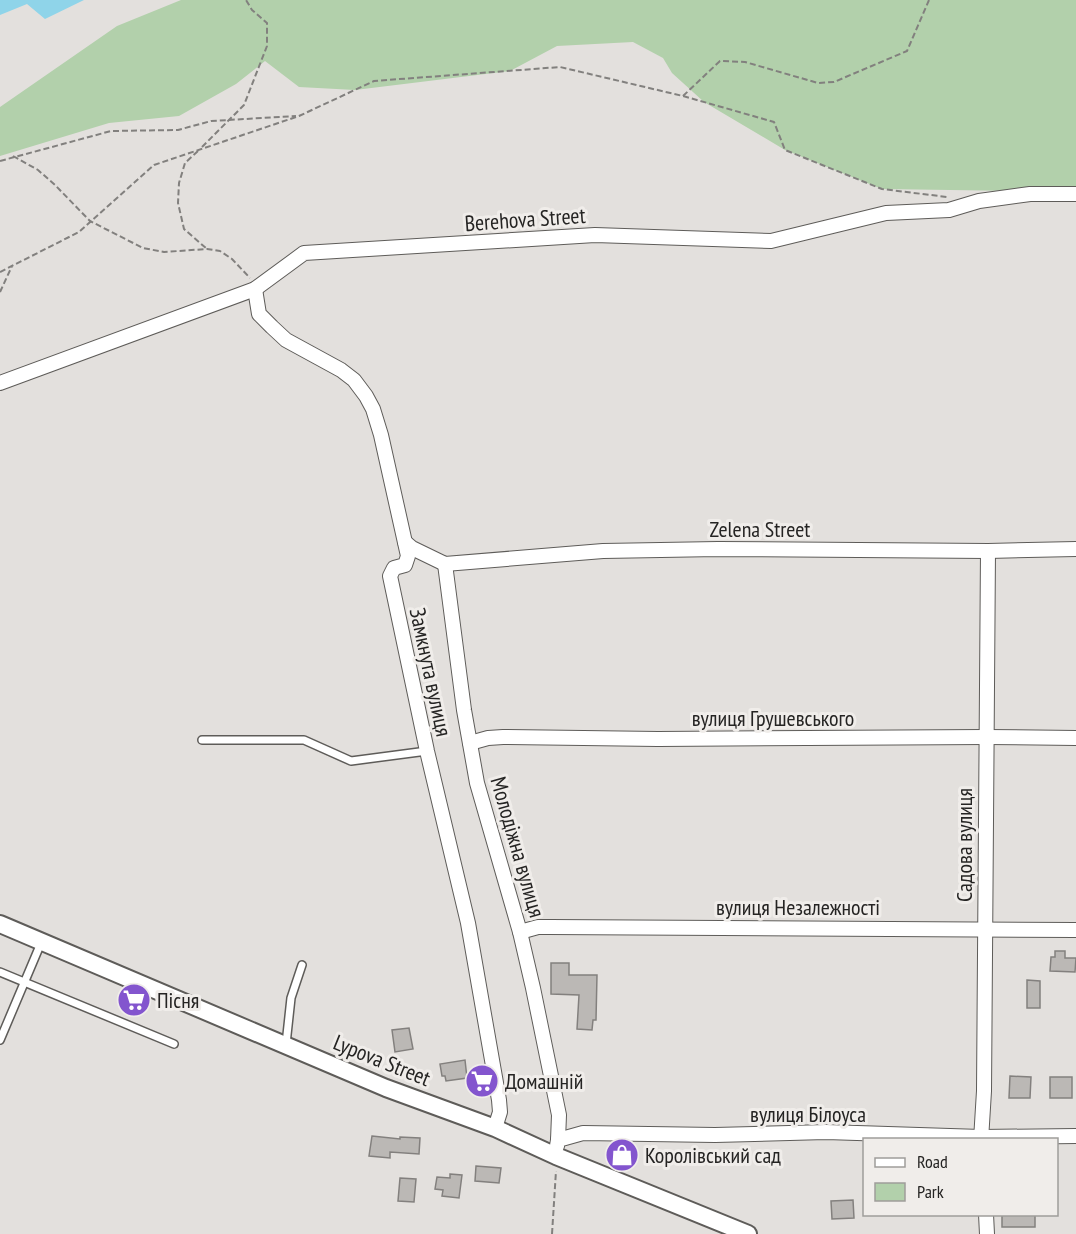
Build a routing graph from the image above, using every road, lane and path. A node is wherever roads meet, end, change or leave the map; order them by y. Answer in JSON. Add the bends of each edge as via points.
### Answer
{"nodes":[{"id":1,"x":246,"y":0,"type":"edge"},
{"id":2,"x":928,"y":0,"type":"edge"},
{"id":3,"x":683,"y":96,"type":"junction"},
{"id":4,"x":299,"y":116,"type":"junction"},
{"id":5,"x":231,"y":120,"type":"junction"},
{"id":6,"x":200,"y":150,"type":"junction"},
{"id":7,"x":13,"y":156,"type":"junction"},
{"id":8,"x":0,"y":160,"type":"edge"},
{"id":9,"x":1076,"y":194,"type":"edge"},
{"id":10,"x":947,"y":197,"type":"dead end"},
{"id":11,"x":90,"y":222,"type":"junction"},
{"id":12,"x":207,"y":249,"type":"junction"},
{"id":13,"x":12,"y":266,"type":"junction"},
{"id":14,"x":0,"y":272,"type":"edge"},
{"id":15,"x":255,"y":289,"type":"junction"},
{"id":16,"x":0,"y":292,"type":"edge"},
{"id":17,"x":0,"y":383,"type":"edge"},
{"id":18,"x":405,"y":542,"type":"junction"},
{"id":19,"x":1076,"y":549,"type":"edge"},
{"id":20,"x":988,"y":551,"type":"junction"},
{"id":21,"x":445,"y":564,"type":"junction"},
{"id":22,"x":987,"y":737,"type":"junction"},
{"id":23,"x":1076,"y":738,"type":"edge"},
{"id":24,"x":202,"y":740,"type":"dead end"},
{"id":25,"x":470,"y":743,"type":"junction"},
{"id":26,"x":427,"y":752,"type":"junction"},
{"id":27,"x":0,"y":924,"type":"edge"},
{"id":28,"x":985,"y":929,"type":"junction"},
{"id":29,"x":1076,"y":930,"type":"edge"},
{"id":30,"x":520,"y":933,"type":"junction"},
{"id":31,"x":41,"y":942,"type":"junction"},
{"id":32,"x":302,"y":965,"type":"dead end"},
{"id":33,"x":0,"y":972,"type":"edge"},
{"id":34,"x":25,"y":983,"type":"junction"},
{"id":35,"x":0,"y":1040,"type":"edge"},
{"id":36,"x":174,"y":1044,"type":"dead end"},
{"id":37,"x":286,"y":1045,"type":"junction"},
{"id":38,"x":495,"y":1128,"type":"junction"},
{"id":39,"x":1076,"y":1136,"type":"edge"},
{"id":40,"x":981,"y":1138,"type":"edge"},
{"id":41,"x":557,"y":1148,"type":"junction"},
{"id":42,"x":986,"y":1216,"type":"edge"},
{"id":43,"x":552,"y":1234,"type":"edge"},
{"id":44,"x":748,"y":1234,"type":"edge"},
{"id":45,"x":987,"y":1234,"type":"edge"}],
"edges":[{"from":1,"to":5,"type":"path","via":[[267,24],[267,46],[244,105]]},
{"from":2,"to":3,"type":"path","via":[[907,51],[834,82],[818,83],[745,62],[720,60]]},
{"from":3,"to":4,"type":"path","via":[[560,67],[374,81]]},
{"from":3,"to":10,"type":"path","via":[[774,122],[785,150],[882,189]]},
{"from":4,"to":5,"type":"path"},
{"from":4,"to":6,"type":"path"},
{"from":5,"to":6,"type":"path"},
{"from":5,"to":7,"type":"path","via":[[178,130],[111,131]]},
{"from":6,"to":11,"type":"path","via":[[154,165]]},
{"from":6,"to":12,"type":"path","via":[[185,163],[178,183],[178,202],[184,229]]},
{"from":7,"to":8,"type":"path"},
{"from":7,"to":11,"type":"path","via":[[47,177]]},
{"from":9,"to":15,"type":"street","name":"Berehova Street","via":[[1030,194],[979,201],[949,210],[886,213],[771,241],[595,235],[304,253]]},
{"from":11,"to":12,"type":"path","via":[[143,248],[174,252]]},
{"from":11,"to":13,"type":"path","via":[[79,232]]},
{"from":12,"to":15,"type":"path","via":[[232,259]]},
{"from":13,"to":14,"type":"path"},
{"from":13,"to":16,"type":"path"},
{"from":15,"to":17,"type":"street","name":"Berehova Street"},
{"from":15,"to":18,"type":"street","name":"Замкнута вулиця","via":[[259,314],[272,327],[286,340],[341,370],[366,396],[381,435]]},
{"from":18,"to":21,"type":"street"},
{"from":18,"to":26,"type":"street","name":"Замкнута вулиця","via":[[408,561],[394,568],[390,576]]},
{"from":19,"to":20,"type":"street","name":"Zelena Street"},
{"from":20,"to":21,"type":"street","name":"Zelena Street","via":[[614,551]]},
{"from":20,"to":22,"type":"street","name":"Садова вулиця"},
{"from":21,"to":25,"type":"street","name":"Молодіжна вулиця"},
{"from":22,"to":23,"type":"street","name":"вулиця Грушевського"},
{"from":22,"to":25,"type":"street","name":"вулиця Грушевського","via":[[503,737]]},
{"from":22,"to":28,"type":"street","name":"Садова вулиця"},
{"from":24,"to":26,"type":"lane","via":[[304,740],[351,761]]},
{"from":25,"to":30,"type":"street","name":"Молодіжна вулиця","via":[[477,783]]},
{"from":26,"to":38,"type":"street","name":"Замкнута вулиця","via":[[484,1007],[499,1100]]},
{"from":27,"to":31,"type":"street","name":"Lypova Street"},
{"from":28,"to":29,"type":"street","name":"вулиця Незалежності"},
{"from":28,"to":30,"type":"street","name":"вулиця Незалежності","via":[[537,927]]},
{"from":28,"to":40,"type":"street","name":"Садова вулиця"},
{"from":30,"to":41,"type":"street","name":"Молодіжна вулиця","via":[[559,1115]]},
{"from":31,"to":34,"type":"lane"},
{"from":31,"to":37,"type":"street","name":"Lypova Street"},
{"from":32,"to":37,"type":"lane","via":[[291,998]]},
{"from":33,"to":34,"type":"lane"},
{"from":34,"to":35,"type":"lane"},
{"from":34,"to":36,"type":"lane"},
{"from":37,"to":38,"type":"street","name":"Lypova Street","via":[[386,1088]]},
{"from":38,"to":41,"type":"street","name":"Lypova Street"},
{"from":39,"to":40,"type":"street","name":"вулиця Білоуса"},
{"from":40,"to":41,"type":"street","name":"вулиця Білоуса","via":[[826,1132],[583,1133]]},
{"from":41,"to":43,"type":"path"},
{"from":41,"to":44,"type":"street","name":"Lypova Street"},
{"from":42,"to":45,"type":"street"}]}
